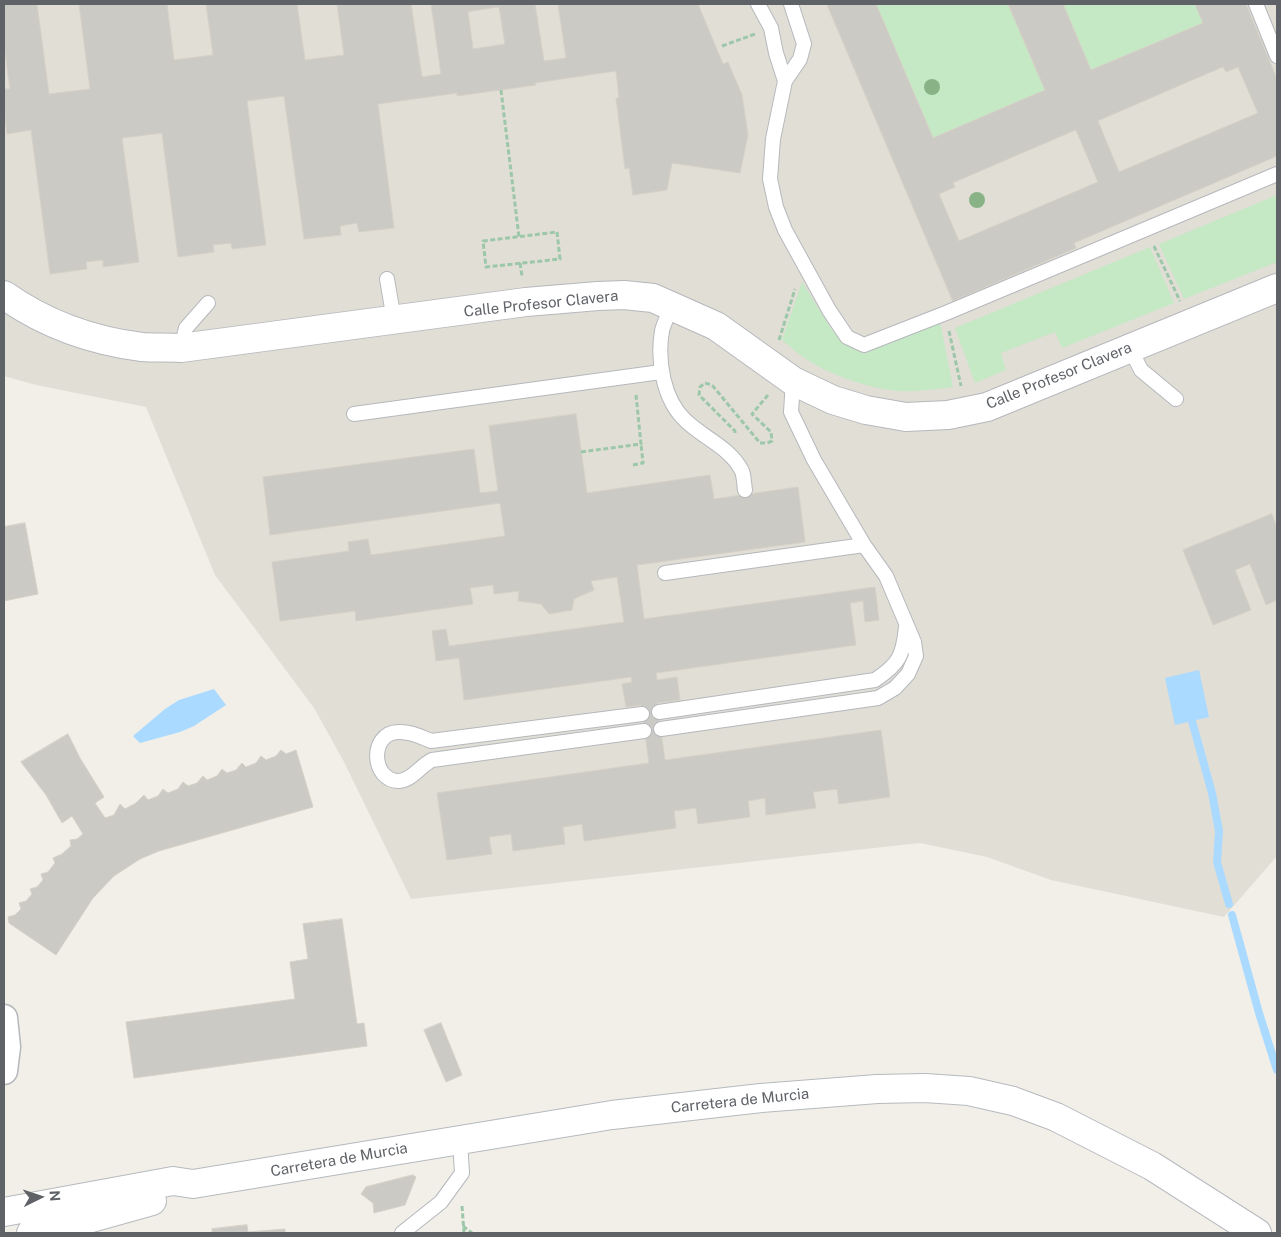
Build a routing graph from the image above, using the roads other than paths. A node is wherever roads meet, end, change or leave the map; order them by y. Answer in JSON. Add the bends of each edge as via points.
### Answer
{"nodes":[{"id":1,"x":758,"y":4,"type":"edge"},
{"id":2,"x":791,"y":4,"type":"edge"},
{"id":3,"x":1256,"y":4,"type":"edge"},
{"id":4,"x":1271,"y":24,"type":"edge"},
{"id":5,"x":1277,"y":56,"type":"edge"},
{"id":6,"x":785,"y":81,"type":"junction"},
{"id":7,"x":1277,"y":174,"type":"edge"},
{"id":8,"x":387,"y":279,"type":"dead end"},
{"id":9,"x":1277,"y":288,"type":"edge"},
{"id":10,"x":4,"y":295,"type":"edge"},
{"id":11,"x":208,"y":303,"type":"dead end"},
{"id":12,"x":672,"y":306,"type":"junction"},
{"id":13,"x":394,"y":320,"type":"junction"},
{"id":14,"x":181,"y":348,"type":"junction"},
{"id":15,"x":1130,"y":348,"type":"junction"},
{"id":16,"x":661,"y":372,"type":"junction"},
{"id":17,"x":793,"y":380,"type":"junction"},
{"id":18,"x":1176,"y":399,"type":"dead end"},
{"id":19,"x":354,"y":414,"type":"dead end"},
{"id":20,"x":744,"y":490,"type":"dead end"},
{"id":21,"x":864,"y":545,"type":"junction"},
{"id":22,"x":665,"y":573,"type":"dead end"},
{"id":23,"x":906,"y":626,"type":"junction"},
{"id":24,"x":659,"y":712,"type":"dead end"},
{"id":25,"x":642,"y":714,"type":"dead end"},
{"id":26,"x":661,"y":729,"type":"dead end"},
{"id":27,"x":644,"y":731,"type":"dead end"},
{"id":28,"x":4,"y":1018,"type":"edge"},
{"id":29,"x":4,"y":1071,"type":"edge"},
{"id":30,"x":460,"y":1140,"type":"junction"},
{"id":31,"x":193,"y":1184,"type":"junction"},
{"id":32,"x":4,"y":1212,"type":"edge"},
{"id":33,"x":31,"y":1233,"type":"edge"},
{"id":34,"x":402,"y":1233,"type":"edge"},
{"id":35,"x":1257,"y":1233,"type":"edge"}],
"edges":[{"from":1,"to":6,"type":"lane","via":[[771,28]]},
{"from":2,"to":6,"type":"lane","via":[[804,44],[800,60]]},
{"from":3,"to":4,"type":"lane"},
{"from":4,"to":5,"type":"lane"},
{"from":6,"to":7,"type":"lane","via":[[772,139],[770,179],[779,215],[829,310],[848,337],[864,345]]},
{"from":8,"to":13,"type":"lane"},
{"from":9,"to":15,"type":"main road","name":"Calle Profesor Clavera"},
{"from":10,"to":14,"type":"main road","name":"Calle Profesor Clavera","via":[[50,322],[77,332],[143,347]]},
{"from":11,"to":14,"type":"lane","via":[[186,328]]},
{"from":12,"to":13,"type":"main road","name":"Calle Profesor Clavera","via":[[653,298],[598,296]]},
{"from":12,"to":16,"type":"lane","via":[[662,330]]},
{"from":12,"to":17,"type":"main road","name":"Calle Profesor Clavera","via":[[716,326]]},
{"from":13,"to":14,"type":"main road","name":"Calle Profesor Clavera"},
{"from":15,"to":17,"type":"main road","name":"Calle Profesor Clavera","via":[[987,407],[948,415],[906,417],[866,410],[833,400]]},
{"from":15,"to":18,"type":"lane","via":[[1141,370]]},
{"from":16,"to":19,"type":"lane"},
{"from":16,"to":20,"type":"lane","via":[[675,410],[728,453],[742,472]]},
{"from":17,"to":21,"type":"lane","via":[[791,412],[814,460]]},
{"from":21,"to":22,"type":"lane"},
{"from":21,"to":23,"type":"lane","via":[[886,576]]},
{"from":23,"to":24,"type":"lane","via":[[899,659],[875,680]]},
{"from":23,"to":26,"type":"lane","via":[[914,642],[916,656],[908,674],[896,688],[878,698]]},
{"from":25,"to":27,"type":"lane","via":[[431,741],[398,732],[387,734],[379,743],[376,758],[378,768],[388,778],[399,781],[408,779],[432,760]]},
{"from":28,"to":29,"type":"street","via":[[7,1046]]},
{"from":30,"to":31,"type":"main road","name":"Carretera de Murcia"},
{"from":30,"to":34,"type":"lane","via":[[462,1173],[441,1202]]},
{"from":30,"to":35,"type":"main road","name":"Carretera de Murcia","via":[[612,1115],[761,1098],[877,1089],[969,1091],[1013,1101],[1056,1117],[1152,1166]]},
{"from":31,"to":32,"type":"main road","name":"Carretera de Murcia","via":[[173,1181]]},
{"from":31,"to":33,"type":"main road","name":"Carretera de Murcia","via":[[176,1194]]}]}
